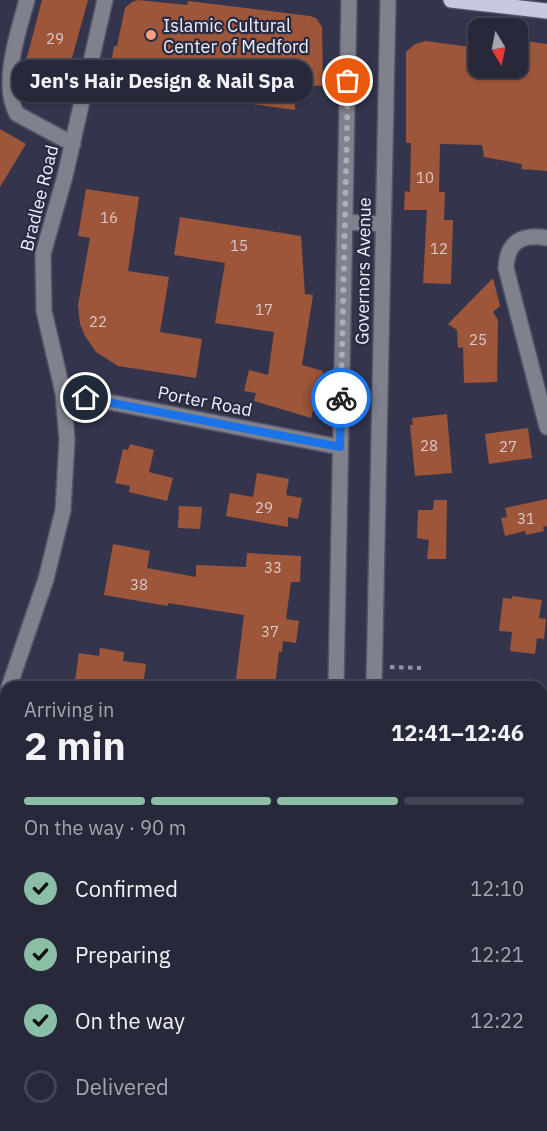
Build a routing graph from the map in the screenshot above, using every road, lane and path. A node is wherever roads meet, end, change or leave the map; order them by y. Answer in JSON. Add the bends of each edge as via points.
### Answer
{"nodes":[{"id":1,"x":27,"y":0,"type":"edge"},
{"id":2,"x":105,"y":0,"type":"edge"},
{"id":3,"x":349,"y":0,"type":"edge"},
{"id":4,"x":388,"y":0,"type":"edge"},
{"id":5,"x":451,"y":0,"type":"edge"},
{"id":6,"x":547,"y":11,"type":"edge"},
{"id":7,"x":3,"y":75,"type":"edge"},
{"id":8,"x":73,"y":144,"type":"junction"},
{"id":9,"x":345,"y":222,"type":"junction"},
{"id":10,"x":383,"y":224,"type":"junction"},
{"id":11,"x":547,"y":238,"type":"edge"},
{"id":12,"x":63,"y":393,"type":"junction"},
{"id":13,"x":547,"y":427,"type":"edge"},
{"id":14,"x":340,"y":447,"type":"junction"},
{"id":15,"x":375,"y":666,"type":"junction"},
{"id":16,"x":421,"y":668,"type":"dead end"},
{"id":17,"x":11,"y":681,"type":"edge"},
{"id":18,"x":336,"y":681,"type":"edge"},
{"id":19,"x":374,"y":681,"type":"edge"}],
"edges":[{"from":1,"to":7,"type":"street"},
{"from":2,"to":8,"type":"street","name":"Bradlee Road"},
{"from":3,"to":9,"type":"street","name":"Governors Avenue"},
{"from":4,"to":10,"type":"street","name":"Governors Avenue"},
{"from":5,"to":6,"type":"main road"},
{"from":7,"to":8,"type":"street","via":[[17,114]]},
{"from":8,"to":12,"type":"street","name":"Bradlee Road","via":[[43,254],[44,311]]},
{"from":9,"to":10,"type":"street"},
{"from":9,"to":14,"type":"street","name":"Governors Avenue"},
{"from":10,"to":15,"type":"street","name":"Governors Avenue"},
{"from":11,"to":13,"type":"street","via":[[518,240],[508,252],[506,268]]},
{"from":12,"to":14,"type":"street","name":"Porter Road"},
{"from":12,"to":17,"type":"street","name":"Bradlee Road","via":[[67,440],[63,510],[46,579]]},
{"from":14,"to":18,"type":"street","name":"Governors Avenue"},
{"from":15,"to":16,"type":"path"},
{"from":15,"to":19,"type":"street","name":"Governors Avenue"}]}
